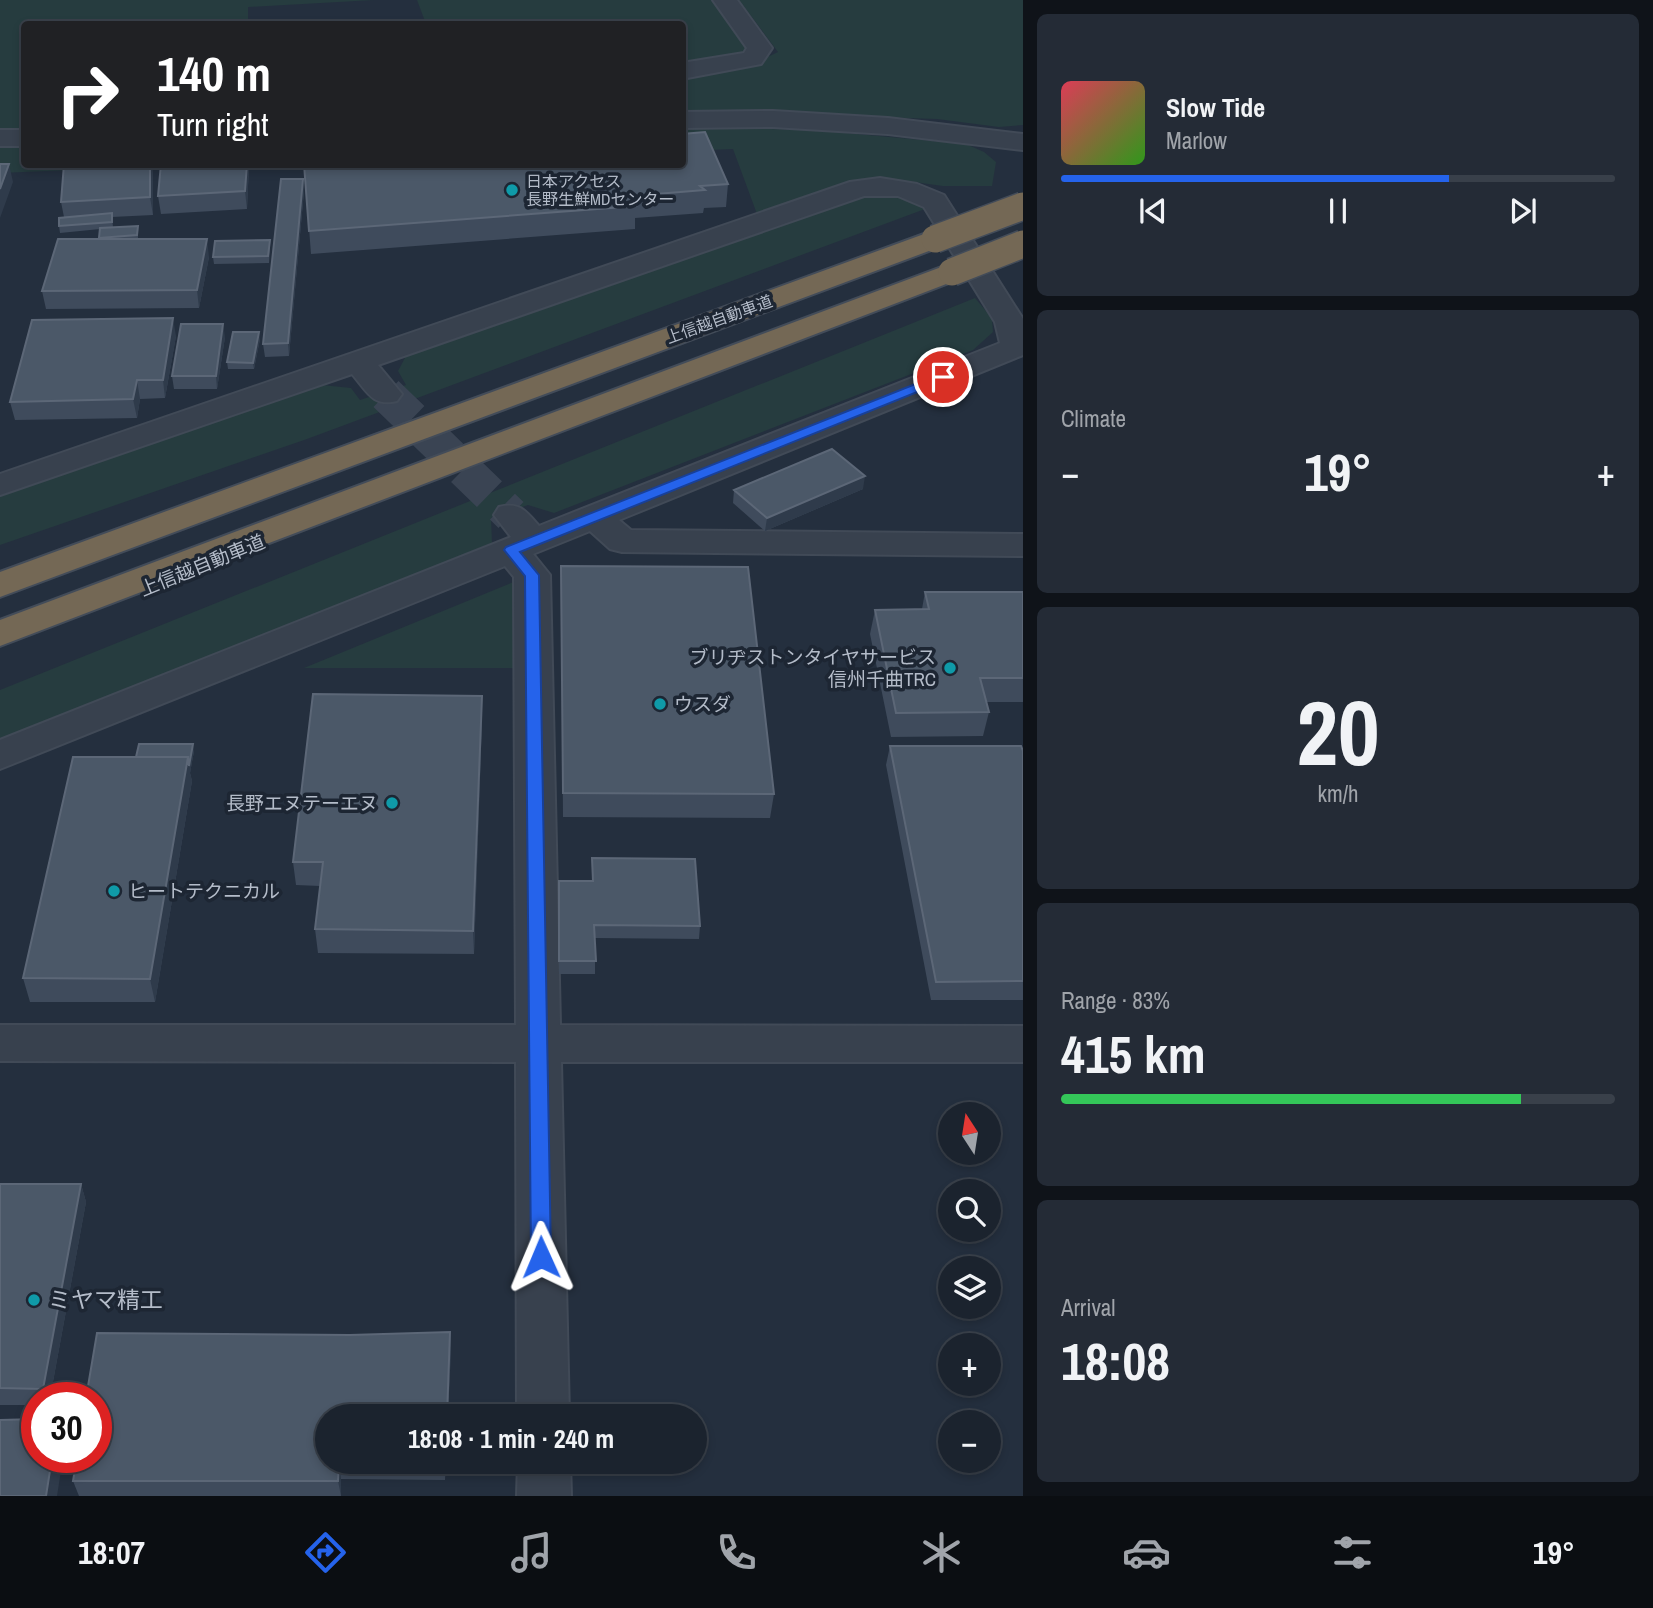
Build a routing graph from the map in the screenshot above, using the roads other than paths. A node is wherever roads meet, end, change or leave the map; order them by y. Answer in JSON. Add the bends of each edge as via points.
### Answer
{"nodes":[{"id":1,"x":725,"y":0,"type":"edge"},
{"id":2,"x":686,"y":70,"type":"edge"},
{"id":3,"x":686,"y":120,"type":"edge"},
{"id":4,"x":0,"y":138,"type":"edge"},
{"id":5,"x":21,"y":138,"type":"edge"},
{"id":6,"x":1023,"y":142,"type":"edge"},
{"id":7,"x":1023,"y":206,"type":"edge"},
{"id":8,"x":1023,"y":244,"type":"edge"},
{"id":9,"x":359,"y":362,"type":"junction"},
{"id":10,"x":386,"y":394,"type":"tunnel mouth"},
{"id":11,"x":416,"y":432,"type":"junction"},
{"id":12,"x":443,"y":468,"type":"junction"},
{"id":13,"x":0,"y":485,"type":"edge"},
{"id":14,"x":595,"y":517,"type":"junction"},
{"id":15,"x":519,"y":535,"type":"junction"},
{"id":16,"x":1023,"y":545,"type":"edge"},
{"id":17,"x":0,"y":572,"type":"edge"},
{"id":18,"x":0,"y":585,"type":"edge"},
{"id":19,"x":0,"y":634,"type":"edge"},
{"id":20,"x":0,"y":646,"type":"edge"},
{"id":21,"x":0,"y":755,"type":"edge"},
{"id":22,"x":0,"y":1044,"type":"edge"},
{"id":23,"x":1023,"y":1044,"type":"edge"},
{"id":24,"x":538,"y":1045,"type":"junction"},
{"id":25,"x":543,"y":1404,"type":"edge"},
{"id":26,"x":544,"y":1474,"type":"edge"},
{"id":27,"x":544,"y":1496,"type":"edge"}],
"edges":[{"from":1,"to":2,"type":"street","via":[[760,48],[752,58]]},
{"from":3,"to":6,"type":"street","via":[[773,119],[888,126]]},
{"from":4,"to":5,"type":"street"},
{"from":7,"to":11,"type":"highway","name":"上信越自動車道","bridge":true},
{"from":8,"to":12,"type":"highway","name":"上信越自動車道","bridge":true},
{"from":9,"to":10,"type":"street"},
{"from":9,"to":13,"type":"street"},
{"from":9,"to":14,"type":"street","via":[[860,188],[897,187],[934,201],[1010,322],[1017,347]]},
{"from":11,"to":17,"type":"highway","name":"上信越自動車道"},
{"from":11,"to":18,"type":"highway","name":"上信越自動車道"},
{"from":12,"to":19,"type":"highway","name":"上信越自動車道"},
{"from":12,"to":20,"type":"highway","name":"上信越自動車道"},
{"from":14,"to":15,"type":"street"},
{"from":14,"to":16,"type":"street","via":[[622,541]]},
{"from":15,"to":21,"type":"street"},
{"from":15,"to":24,"type":"street","via":[[532,575]]},
{"from":22,"to":24,"type":"street"},
{"from":23,"to":24,"type":"street"},
{"from":24,"to":25,"type":"street"},
{"from":26,"to":27,"type":"street"}]}
